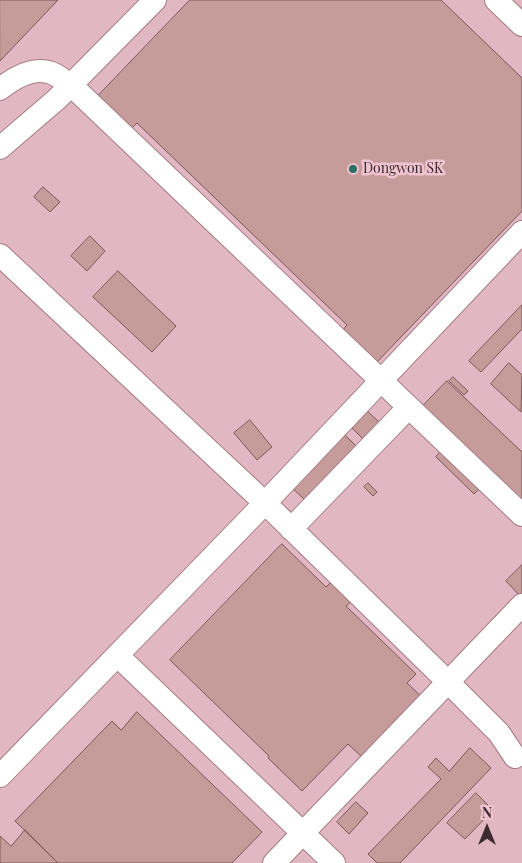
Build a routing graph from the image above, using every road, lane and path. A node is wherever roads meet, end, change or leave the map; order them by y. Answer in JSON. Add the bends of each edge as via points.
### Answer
{"nodes":[{"id":1,"x":155,"y":0,"type":"edge"},
{"id":2,"x":496,"y":0,"type":"edge"},
{"id":3,"x":522,"y":25,"type":"edge"},
{"id":4,"x":71,"y":85,"type":"junction"},
{"id":5,"x":0,"y":89,"type":"edge"},
{"id":6,"x":0,"y":148,"type":"edge"},
{"id":7,"x":522,"y":232,"type":"edge"},
{"id":8,"x":0,"y":255,"type":"edge"},
{"id":9,"x":381,"y":380,"type":"junction"},
{"id":10,"x":409,"y":407,"type":"junction"},
{"id":11,"x":265,"y":503,"type":"junction"},
{"id":12,"x":522,"y":515,"type":"edge"},
{"id":13,"x":292,"y":529,"type":"junction"},
{"id":14,"x":522,"y":605,"type":"edge"},
{"id":15,"x":117,"y":655,"type":"junction"},
{"id":16,"x":448,"y":682,"type":"junction"},
{"id":17,"x":515,"y":757,"type":"dead end"},
{"id":18,"x":0,"y":776,"type":"edge"},
{"id":19,"x":303,"y":833,"type":"junction"},
{"id":20,"x":274,"y":863,"type":"edge"},
{"id":21,"x":334,"y":863,"type":"edge"}],
"edges":[{"from":1,"to":4,"type":"lane"},
{"from":2,"to":3,"type":"lane"},
{"from":4,"to":5,"type":"lane","via":[[53,73],[32,71],[12,79]]},
{"from":4,"to":6,"type":"lane"},
{"from":4,"to":9,"type":"lane"},
{"from":7,"to":9,"type":"lane"},
{"from":8,"to":11,"type":"lane"},
{"from":9,"to":10,"type":"lane"},
{"from":9,"to":11,"type":"lane"},
{"from":10,"to":12,"type":"lane"},
{"from":10,"to":13,"type":"lane"},
{"from":11,"to":13,"type":"lane"},
{"from":11,"to":15,"type":"lane"},
{"from":13,"to":16,"type":"lane"},
{"from":14,"to":16,"type":"lane"},
{"from":15,"to":18,"type":"lane"},
{"from":15,"to":19,"type":"lane"},
{"from":16,"to":17,"type":"lane","via":[[499,733]]},
{"from":16,"to":19,"type":"lane"},
{"from":19,"to":20,"type":"lane"},
{"from":19,"to":21,"type":"lane"}]}
